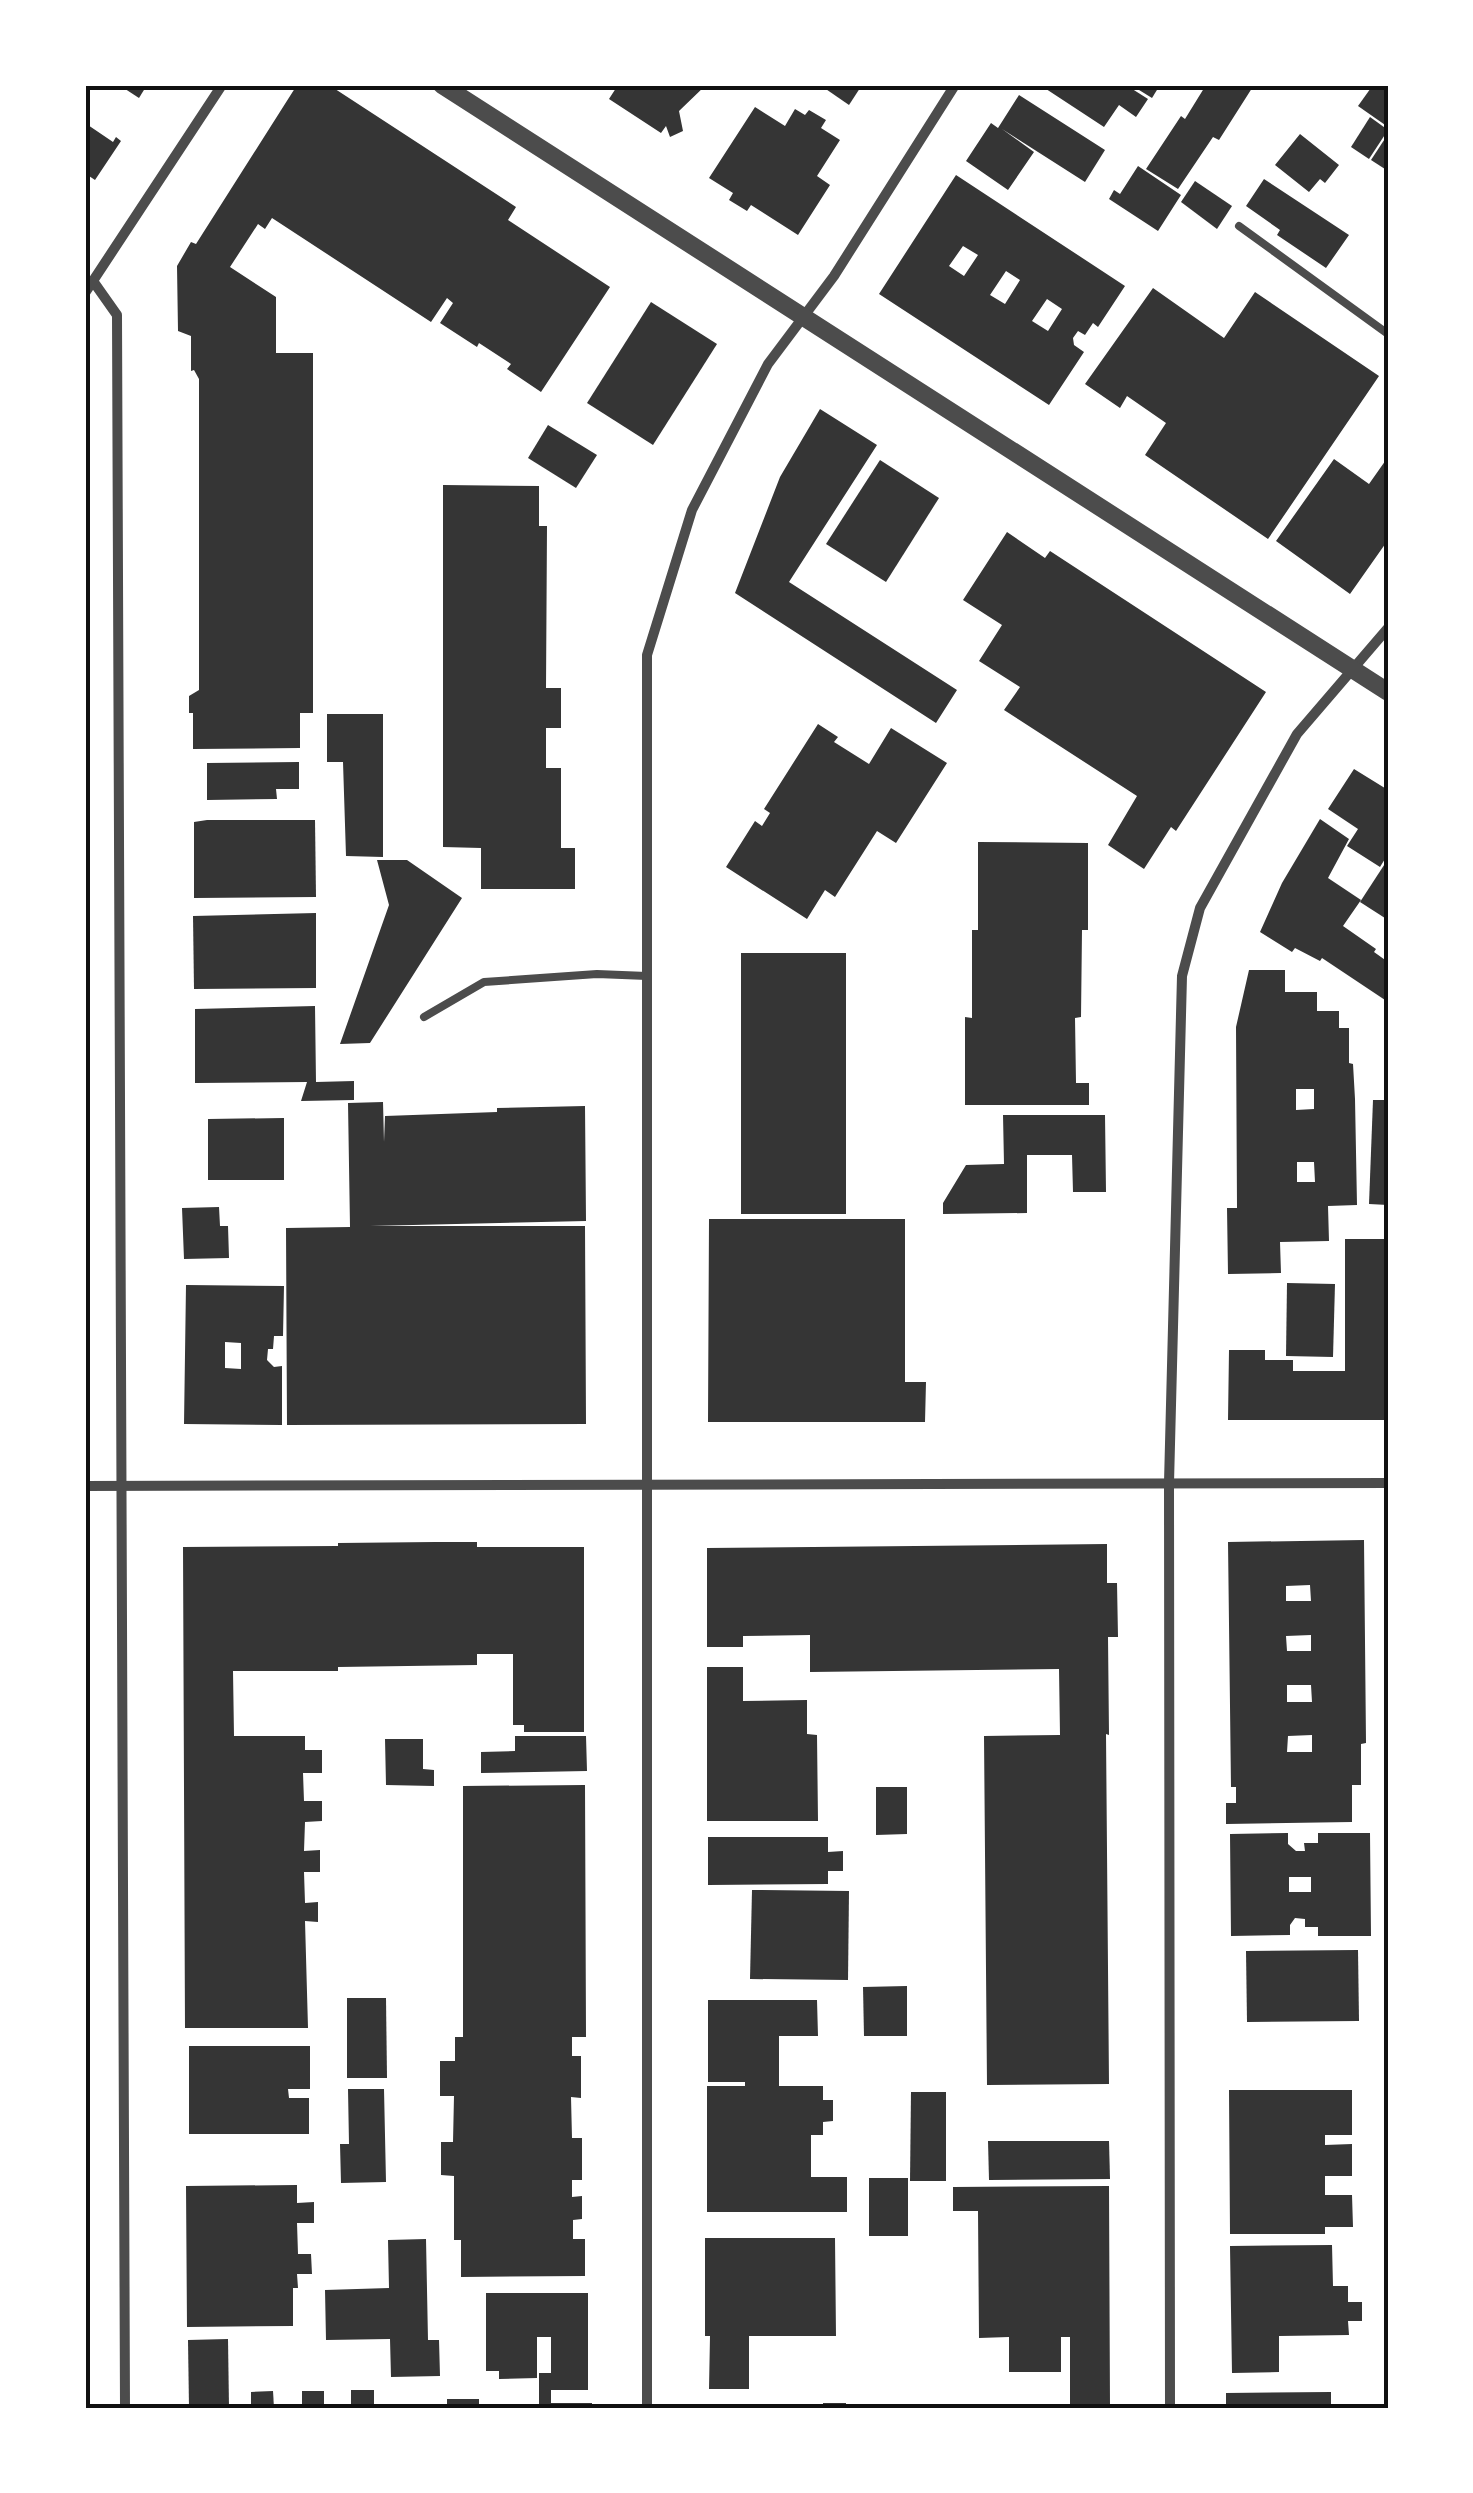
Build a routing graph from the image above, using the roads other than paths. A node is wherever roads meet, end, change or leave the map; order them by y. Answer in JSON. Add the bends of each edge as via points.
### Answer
{"nodes":[{"id":1,"x":222,"y":85,"type":"edge"},
{"id":2,"x":442,"y":85,"type":"edge"},
{"id":3,"x":955,"y":85,"type":"edge"},
{"id":4,"x":1239,"y":226,"type":"dead end"},
{"id":5,"x":93,"y":281,"type":"junction"},
{"id":6,"x":85,"y":293,"type":"edge"},
{"id":7,"x":802,"y":318,"type":"junction"},
{"id":8,"x":1388,"y":334,"type":"edge"},
{"id":9,"x":1388,"y":628,"type":"edge"},
{"id":10,"x":1353,"y":670,"type":"junction"},
{"id":11,"x":1388,"y":692,"type":"edge"},
{"id":12,"x":647,"y":976,"type":"junction"},
{"id":13,"x":424,"y":1016,"type":"dead end"},
{"id":14,"x":1388,"y":1483,"type":"edge"},
{"id":15,"x":647,"y":1484,"type":"junction"},
{"id":16,"x":1169,"y":1484,"type":"junction"},
{"id":17,"x":85,"y":1486,"type":"edge"},
{"id":18,"x":124,"y":1486,"type":"junction"},
{"id":19,"x":126,"y":2408,"type":"edge"},
{"id":20,"x":648,"y":2408,"type":"edge"},
{"id":21,"x":1170,"y":2408,"type":"edge"}],
"edges":[{"from":1,"to":5,"type":"street"},
{"from":2,"to":7,"type":"street"},
{"from":3,"to":7,"type":"street"},
{"from":4,"to":8,"type":"lane"},
{"from":5,"to":6,"type":"street"},
{"from":5,"to":18,"type":"street","via":[[117,315]]},
{"from":7,"to":10,"type":"street"},
{"from":7,"to":12,"type":"street","via":[[768,364],[692,510],[647,655]]},
{"from":9,"to":10,"type":"street"},
{"from":10,"to":11,"type":"street"},
{"from":10,"to":16,"type":"street","via":[[1296,734],[1200,908],[1182,976]]},
{"from":12,"to":13,"type":"lane","via":[[484,982]]},
{"from":12,"to":15,"type":"street"},
{"from":14,"to":16,"type":"street"},
{"from":15,"to":16,"type":"street"},
{"from":15,"to":18,"type":"street"},
{"from":15,"to":20,"type":"street"},
{"from":16,"to":21,"type":"street"},
{"from":17,"to":18,"type":"street"},
{"from":18,"to":19,"type":"street"}]}
